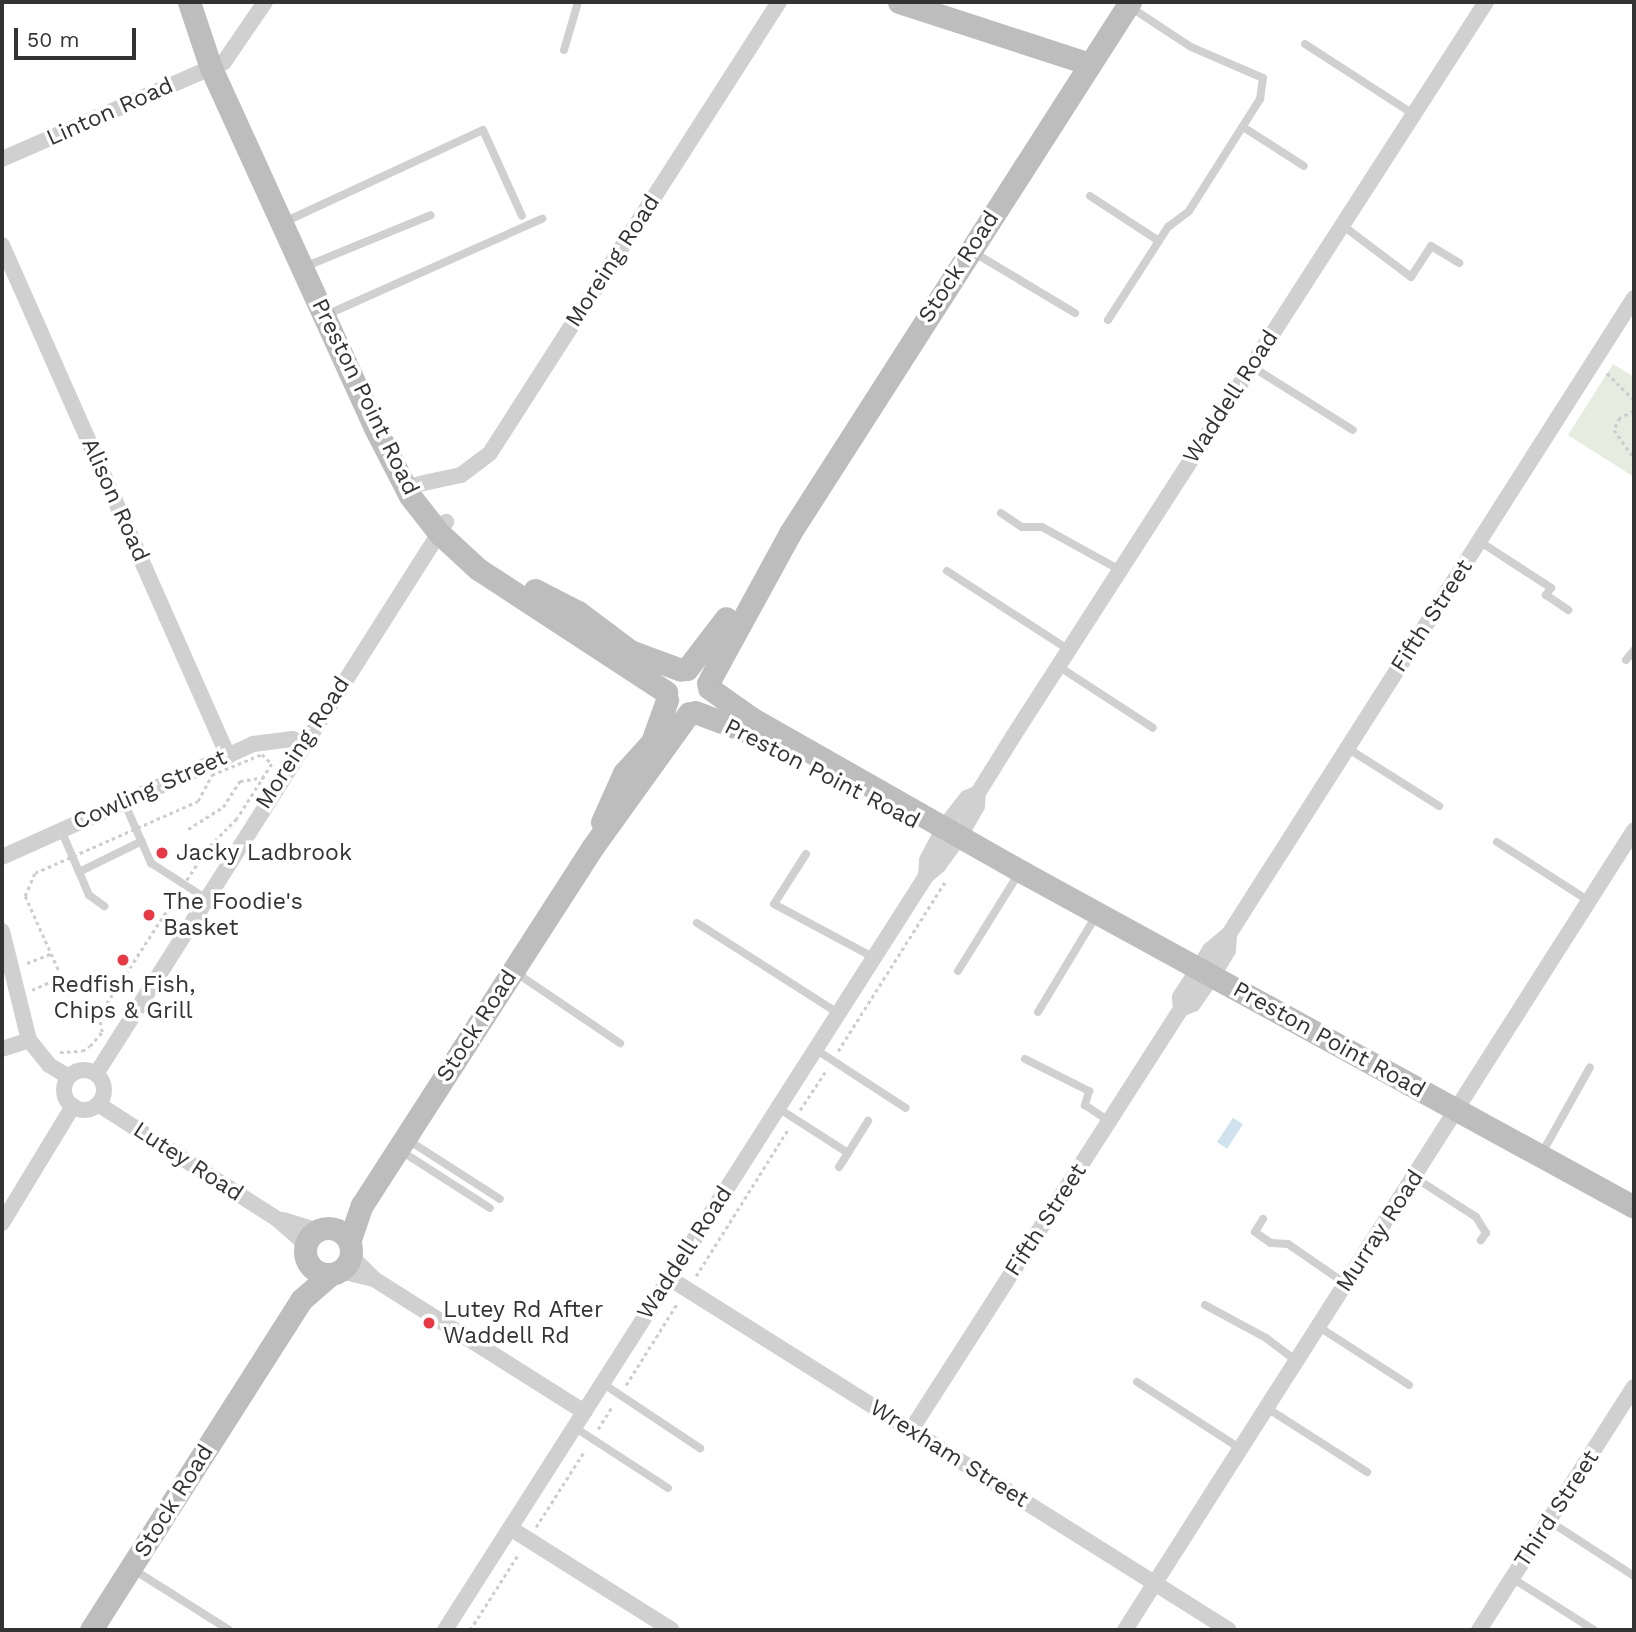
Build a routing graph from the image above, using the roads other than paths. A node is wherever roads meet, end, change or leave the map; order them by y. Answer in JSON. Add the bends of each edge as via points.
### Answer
{"nodes":[{"id":1,"x":189,"y":2,"type":"edge"},
{"id":2,"x":200,"y":2,"type":"edge"},
{"id":3,"x":265,"y":2,"type":"edge"},
{"id":4,"x":578,"y":2,"type":"edge"},
{"id":5,"x":779,"y":2,"type":"edge"},
{"id":6,"x":899,"y":2,"type":"edge"},
{"id":7,"x":1486,"y":2,"type":"edge"},
{"id":8,"x":1129,"y":4,"type":"edge"},
{"id":9,"x":1305,"y":44,"type":"dead end"},
{"id":10,"x":564,"y":50,"type":"dead end"},
{"id":11,"x":1090,"y":64,"type":"junction"},
{"id":12,"x":218,"y":65,"type":"junction"},
{"id":13,"x":1413,"y":114,"type":"junction"},
{"id":14,"x":1243,"y":127,"type":"junction"},
{"id":15,"x":2,"y":159,"type":"edge"},
{"id":16,"x":1304,"y":166,"type":"dead end"},
{"id":17,"x":1090,"y":196,"type":"dead end"},
{"id":18,"x":431,"y":215,"type":"dead end"},
{"id":19,"x":522,"y":216,"type":"dead end"},
{"id":20,"x":293,"y":218,"type":"junction"},
{"id":21,"x":542,"y":219,"type":"dead end"},
{"id":22,"x":1342,"y":225,"type":"junction"},
{"id":23,"x":1159,"y":241,"type":"junction"},
{"id":24,"x":2,"y":245,"type":"edge"},
{"id":25,"x":970,"y":250,"type":"junction"},
{"id":26,"x":314,"y":263,"type":"junction"},
{"id":27,"x":1459,"y":263,"type":"dead end"},
{"id":28,"x":1634,"y":298,"type":"edge"},
{"id":29,"x":335,"y":311,"type":"junction"},
{"id":30,"x":1075,"y":313,"type":"dead end"},
{"id":31,"x":1108,"y":320,"type":"dead end"},
{"id":32,"x":1251,"y":366,"type":"junction"},
{"id":33,"x":1353,"y":430,"type":"dead end"},
{"id":34,"x":419,"y":485,"type":"junction"},
{"id":35,"x":1001,"y":513,"type":"dead end"},
{"id":36,"x":443,"y":527,"type":"junction"},
{"id":37,"x":790,"y":533,"type":"junction"},
{"id":38,"x":1479,"y":541,"type":"junction"},
{"id":39,"x":1120,"y":570,"type":"junction"},
{"id":40,"x":947,"y":572,"type":"dead end"},
{"id":41,"x":1568,"y":610,"type":"dead end"},
{"id":42,"x":1069,"y":650,"type":"junction"},
{"id":43,"x":1634,"y":650,"type":"edge"},
{"id":44,"x":1626,"y":660,"type":"dead end"},
{"id":45,"x":1058,"y":666,"type":"junction"},
{"id":46,"x":684,"y":669,"type":"junction"},
{"id":47,"x":709,"y":686,"type":"junction"},
{"id":48,"x":666,"y":696,"type":"junction"},
{"id":49,"x":692,"y":712,"type":"junction"},
{"id":50,"x":1153,"y":728,"type":"dead end"},
{"id":51,"x":302,"y":744,"type":"junction"},
{"id":52,"x":1347,"y":748,"type":"junction"},
{"id":53,"x":228,"y":756,"type":"junction"},
{"id":54,"x":124,"y":802,"type":"junction"},
{"id":55,"x":1439,"y":806,"type":"dead end"},
{"id":56,"x":61,"y":830,"type":"junction"},
{"id":57,"x":1634,"y":830,"type":"edge"},
{"id":58,"x":949,"y":839,"type":"junction"},
{"id":59,"x":142,"y":841,"type":"junction"},
{"id":60,"x":1497,"y":842,"type":"dead end"},
{"id":61,"x":592,"y":848,"type":"junction"},
{"id":62,"x":806,"y":854,"type":"dead end"},
{"id":63,"x":2,"y":857,"type":"edge"},
{"id":64,"x":79,"y":872,"type":"junction"},
{"id":65,"x":1022,"y":873,"type":"junction"},
{"id":66,"x":926,"y":876,"type":"junction"},
{"id":67,"x":205,"y":898,"type":"junction"},
{"id":68,"x":1590,"y":901,"type":"junction"},
{"id":69,"x":104,"y":906,"type":"dead end"},
{"id":70,"x":1097,"y":914,"type":"junction"},
{"id":71,"x":697,"y":923,"type":"dead end"},
{"id":72,"x":2,"y":931,"type":"edge"},
{"id":73,"x":873,"y":957,"type":"junction"},
{"id":74,"x":513,"y":971,"type":"junction"},
{"id":75,"x":958,"y":971,"type":"dead end"},
{"id":76,"x":1205,"y":973,"type":"junction"},
{"id":77,"x":838,"y":1013,"type":"junction"},
{"id":78,"x":1038,"y":1013,"type":"dead end"},
{"id":79,"x":29,"y":1040,"type":"junction"},
{"id":80,"x":620,"y":1043,"type":"dead end"},
{"id":81,"x":2,"y":1049,"type":"edge"},
{"id":82,"x":815,"y":1049,"type":"junction"},
{"id":83,"x":1025,"y":1059,"type":"dead end"},
{"id":84,"x":1590,"y":1067,"type":"dead end"},
{"id":85,"x":96,"y":1074,"type":"junction"},
{"id":86,"x":69,"y":1077,"type":"junction"},
{"id":87,"x":99,"y":1104,"type":"junction"},
{"id":88,"x":72,"y":1107,"type":"junction"},
{"id":89,"x":778,"y":1108,"type":"junction"},
{"id":90,"x":906,"y":1108,"type":"dead end"},
{"id":91,"x":1457,"y":1110,"type":"junction"},
{"id":92,"x":868,"y":1121,"type":"dead end"},
{"id":93,"x":1109,"y":1121,"type":"junction"},
{"id":94,"x":401,"y":1143,"type":"junction"},
{"id":95,"x":848,"y":1153,"type":"junction"},
{"id":96,"x":1541,"y":1156,"type":"junction"},
{"id":97,"x":839,"y":1167,"type":"dead end"},
{"id":98,"x":1414,"y":1177,"type":"junction"},
{"id":99,"x":500,"y":1199,"type":"dead end"},
{"id":100,"x":1634,"y":1206,"type":"edge"},
{"id":101,"x":490,"y":1208,"type":"dead end"},
{"id":102,"x":1264,"y":1219,"type":"dead end"},
{"id":103,"x":2,"y":1223,"type":"edge"},
{"id":104,"x":1480,"y":1240,"type":"dead end"},
{"id":105,"x":329,"y":1251,"type":"junction"},
{"id":106,"x":669,"y":1278,"type":"junction"},
{"id":107,"x":1346,"y":1284,"type":"junction"},
{"id":108,"x":1205,"y":1305,"type":"dead end"},
{"id":109,"x":1318,"y":1327,"type":"junction"},
{"id":110,"x":1297,"y":1361,"type":"junction"},
{"id":111,"x":1137,"y":1382,"type":"dead end"},
{"id":112,"x":602,"y":1383,"type":"junction"},
{"id":113,"x":1409,"y":1385,"type":"dead end"},
{"id":114,"x":1634,"y":1387,"type":"edge"},
{"id":115,"x":1266,"y":1408,"type":"junction"},
{"id":116,"x":584,"y":1412,"type":"junction"},
{"id":117,"x":574,"y":1427,"type":"junction"},
{"id":118,"x":911,"y":1430,"type":"junction"},
{"id":119,"x":700,"y":1448,"type":"dead end"},
{"id":120,"x":1241,"y":1448,"type":"junction"},
{"id":121,"x":1367,"y":1472,"type":"dead end"},
{"id":122,"x":668,"y":1488,"type":"dead end"},
{"id":123,"x":1549,"y":1521,"type":"junction"},
{"id":124,"x":510,"y":1528,"type":"junction"},
{"id":125,"x":131,"y":1568,"type":"junction"},
{"id":126,"x":1634,"y":1576,"type":"edge"},
{"id":127,"x":1512,"y":1578,"type":"junction"},
{"id":128,"x":1155,"y":1583,"type":"junction"},
{"id":129,"x":91,"y":1630,"type":"edge"},
{"id":130,"x":229,"y":1630,"type":"edge"},
{"id":131,"x":444,"y":1630,"type":"edge"},
{"id":132,"x":672,"y":1630,"type":"edge"},
{"id":133,"x":1125,"y":1630,"type":"edge"},
{"id":134,"x":1229,"y":1630,"type":"edge"},
{"id":135,"x":1479,"y":1630,"type":"edge"},
{"id":136,"x":1594,"y":1630,"type":"edge"}],
"edges":[{"from":1,"to":12,"type":"main road","name":"Preston Point Road"},
{"from":2,"to":12,"type":"main road","name":"Preston Point Road"},
{"from":3,"to":12,"type":"street"},
{"from":4,"to":10,"type":"lane"},
{"from":5,"to":34,"type":"street","name":"Moreing Road","via":[[490,453],[461,475]]},
{"from":6,"to":11,"type":"main road"},
{"from":7,"to":13,"type":"street","name":"Waddell Road"},
{"from":8,"to":11,"type":"main road","name":"Stock Road"},
{"from":8,"to":14,"type":"lane","via":[[1191,47],[1264,78],[1260,99]]},
{"from":9,"to":13,"type":"lane"},
{"from":11,"to":25,"type":"main road","name":"Stock Road"},
{"from":12,"to":15,"type":"street","name":"Linton Road"},
{"from":12,"to":20,"type":"main road","name":"Preston Point Road"},
{"from":12,"to":36,"type":"main road","name":"Preston Point Road","via":[[392,465]]},
{"from":13,"to":22,"type":"street","name":"Waddell Road"},
{"from":14,"to":16,"type":"lane"},
{"from":14,"to":23,"type":"lane","via":[[1189,211],[1168,227]]},
{"from":17,"to":23,"type":"lane"},
{"from":18,"to":26,"type":"lane"},
{"from":19,"to":20,"type":"lane","via":[[483,130]]},
{"from":20,"to":26,"type":"main road","name":"Preston Point Road"},
{"from":21,"to":29,"type":"lane"},
{"from":22,"to":27,"type":"lane","via":[[1411,277],[1431,246]]},
{"from":22,"to":32,"type":"street","name":"Waddell Road"},
{"from":23,"to":31,"type":"lane"},
{"from":24,"to":53,"type":"street","name":"Alison Road"},
{"from":25,"to":30,"type":"lane"},
{"from":25,"to":37,"type":"main road","name":"Stock Road"},
{"from":26,"to":29,"type":"main road","name":"Preston Point Road"},
{"from":28,"to":38,"type":"street","name":"Fifth Street"},
{"from":29,"to":34,"type":"main road","name":"Preston Point Road","via":[[384,425]]},
{"from":32,"to":33,"type":"lane"},
{"from":32,"to":39,"type":"street","name":"Waddell Road"},
{"from":34,"to":36,"type":"main road","name":"Preston Point Road"},
{"from":35,"to":39,"type":"lane","via":[[1022,527],[1042,527]]},
{"from":36,"to":46,"type":"main road","name":"Preston Point Road","via":[[508,575],[578,612],[629,651]]},
{"from":36,"to":48,"type":"main road","name":"Preston Point Road","via":[[478,569]]},
{"from":36,"to":51,"type":"street","name":"Moreing Road"},
{"from":37,"to":46,"type":"main road","name":"Stock Road","via":[[777,541]]},
{"from":37,"to":47,"type":"main road","name":"Stock Road"},
{"from":38,"to":41,"type":"lane","via":[[1551,587],[1546,595]]},
{"from":38,"to":52,"type":"street","name":"Fifth Street"},
{"from":39,"to":42,"type":"street","name":"Waddell Road"},
{"from":40,"to":42,"type":"lane"},
{"from":42,"to":45,"type":"street","name":"Waddell Road"},
{"from":43,"to":44,"type":"lane"},
{"from":45,"to":50,"type":"lane"},
{"from":45,"to":58,"type":"street","name":"Waddell Road","via":[[978,793],[967,798]]},
{"from":46,"to":47,"type":"main road","via":[[699,672]]},
{"from":46,"to":48,"type":"main road","name":"Stock Road","via":[[669,678]]},
{"from":47,"to":49,"type":"main road","name":"Stock Road","via":[[705,705]]},
{"from":47,"to":58,"type":"main road","name":"Preston Point Road","via":[[751,718]]},
{"from":48,"to":49,"type":"main road","via":[[677,710]]},
{"from":48,"to":61,"type":"main road","name":"Stock Road","via":[[652,742],[624,773]]},
{"from":49,"to":58,"type":"main road","name":"Preston Point Road","via":[[744,728]]},
{"from":49,"to":61,"type":"main road","name":"Stock Road"},
{"from":51,"to":53,"type":"street","name":"Cowling Street","via":[[293,739],[265,743]]},
{"from":51,"to":67,"type":"street","name":"Moreing Road"},
{"from":52,"to":55,"type":"lane"},
{"from":52,"to":76,"type":"street","name":"Fifth Street","via":[[1229,934],[1228,950]]},
{"from":53,"to":54,"type":"street","name":"Cowling Street"},
{"from":54,"to":56,"type":"street","name":"Cowling Street"},
{"from":54,"to":59,"type":"lane"},
{"from":56,"to":63,"type":"street","name":"Cowling Street"},
{"from":56,"to":64,"type":"lane"},
{"from":57,"to":68,"type":"street","name":"Murray Road"},
{"from":58,"to":65,"type":"main road","name":"Preston Point Road"},
{"from":58,"to":66,"type":"street","name":"Waddell Road"},
{"from":58,"to":66,"type":"street","name":"Waddell Road","via":[[927,860]]},
{"from":59,"to":64,"type":"lane"},
{"from":59,"to":67,"type":"lane","via":[[151,863]]},
{"from":60,"to":68,"type":"lane"},
{"from":61,"to":74,"type":"main road","name":"Stock Road"},
{"from":62,"to":73,"type":"lane","via":[[774,904]]},
{"from":64,"to":69,"type":"lane","via":[[89,895]]},
{"from":65,"to":70,"type":"main road","name":"Preston Point Road"},
{"from":65,"to":75,"type":"lane"},
{"from":66,"to":73,"type":"street","name":"Waddell Road"},
{"from":67,"to":85,"type":"street","name":"Moreing Road"},
{"from":68,"to":91,"type":"street","name":"Murray Road"},
{"from":70,"to":76,"type":"main road","name":"Preston Point Road"},
{"from":70,"to":78,"type":"lane"},
{"from":71,"to":77,"type":"lane"},
{"from":72,"to":79,"type":"street"},
{"from":73,"to":77,"type":"street","name":"Waddell Road"},
{"from":74,"to":80,"type":"lane"},
{"from":74,"to":94,"type":"main road","name":"Stock Road"},
{"from":76,"to":91,"type":"main road","name":"Preston Point Road"},
{"from":76,"to":93,"type":"street","name":"Fifth Street","via":[[1193,1003],[1181,1009]]},
{"from":77,"to":82,"type":"street","name":"Waddell Road"},
{"from":79,"to":81,"type":"street"},
{"from":79,"to":86,"type":"street","via":[[49,1065]]},
{"from":82,"to":89,"type":"street","name":"Waddell Road"},
{"from":82,"to":90,"type":"lane"},
{"from":83,"to":93,"type":"lane","via":[[1089,1091],[1085,1105]]},
{"from":84,"to":96,"type":"lane"},
{"from":85,"to":86,"type":"street","via":[[79,1071]]},
{"from":85,"to":87,"type":"street","via":[[104,1088]]},
{"from":86,"to":88,"type":"street","via":[[65,1096]]},
{"from":87,"to":88,"type":"street","via":[[83,1110]]},
{"from":87,"to":105,"type":"street","name":"Lutey Road"},
{"from":88,"to":103,"type":"street"},
{"from":89,"to":95,"type":"lane"},
{"from":89,"to":106,"type":"street","name":"Waddell Road"},
{"from":91,"to":96,"type":"main road","name":"Preston Point Road"},
{"from":91,"to":98,"type":"street","name":"Murray Road"},
{"from":92,"to":95,"type":"lane"},
{"from":93,"to":118,"type":"street","name":"Fifth Street"},
{"from":94,"to":99,"type":"lane"},
{"from":94,"to":101,"type":"lane"},
{"from":94,"to":105,"type":"main road","name":"Stock Road"},
{"from":95,"to":97,"type":"lane"},
{"from":96,"to":100,"type":"main road","name":"Preston Point Road"},
{"from":98,"to":104,"type":"lane","via":[[1476,1217],[1486,1233]]},
{"from":98,"to":107,"type":"street","name":"Murray Road"},
{"from":102,"to":107,"type":"lane","via":[[1255,1232],[1270,1242],[1288,1244]]},
{"from":105,"to":116,"type":"street","name":"Lutey Road"},
{"from":105,"to":125,"type":"main road","name":"Stock Road"},
{"from":106,"to":112,"type":"street","name":"Waddell Road"},
{"from":106,"to":118,"type":"street","name":"Wrexham Street"},
{"from":107,"to":109,"type":"street","name":"Murray Road"},
{"from":108,"to":110,"type":"lane","via":[[1266,1338]]},
{"from":109,"to":110,"type":"street","name":"Murray Road"},
{"from":109,"to":113,"type":"lane"},
{"from":110,"to":115,"type":"street","name":"Murray Road"},
{"from":111,"to":120,"type":"lane"},
{"from":112,"to":116,"type":"street","name":"Waddell Road"},
{"from":112,"to":119,"type":"lane"},
{"from":114,"to":123,"type":"street","name":"Third Street"},
{"from":115,"to":120,"type":"street","name":"Murray Road"},
{"from":115,"to":121,"type":"lane"},
{"from":116,"to":117,"type":"street","name":"Waddell Road"},
{"from":117,"to":122,"type":"lane"},
{"from":117,"to":124,"type":"street","name":"Waddell Road"},
{"from":118,"to":128,"type":"street","name":"Wrexham Street"},
{"from":120,"to":128,"type":"street","name":"Murray Road"},
{"from":123,"to":126,"type":"lane"},
{"from":123,"to":127,"type":"street","name":"Third Street"},
{"from":124,"to":131,"type":"street","name":"Waddell Road"},
{"from":124,"to":132,"type":"street"},
{"from":125,"to":129,"type":"main road","name":"Stock Road"},
{"from":125,"to":130,"type":"lane"},
{"from":127,"to":135,"type":"street","name":"Third Street"},
{"from":127,"to":136,"type":"lane"},
{"from":128,"to":133,"type":"street","name":"Murray Road"},
{"from":128,"to":134,"type":"street","name":"Wrexham Street"}]}
